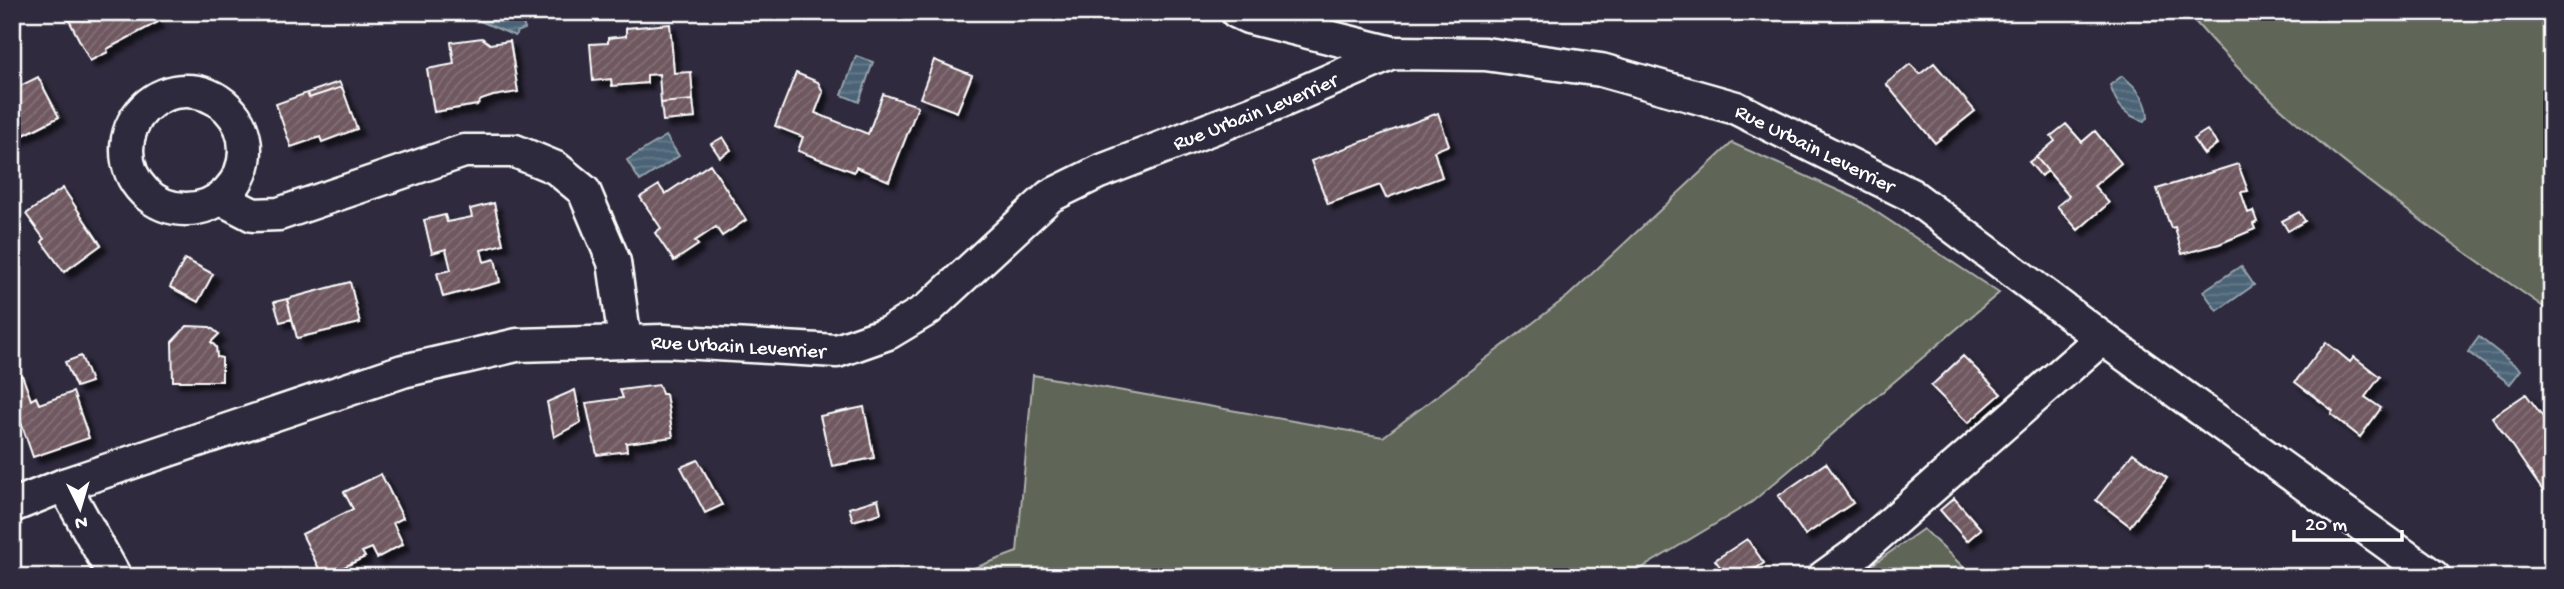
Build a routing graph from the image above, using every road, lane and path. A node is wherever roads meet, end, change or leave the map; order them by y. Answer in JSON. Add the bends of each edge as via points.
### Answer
{"nodes":[{"id":1,"x":1237,"y":12,"type":"edge"},
{"id":2,"x":1393,"y":52,"type":"junction"},
{"id":3,"x":222,"y":199,"type":"dead end"},
{"id":4,"x":2102,"y":338,"type":"junction"},
{"id":5,"x":625,"y":341,"type":"junction"},
{"id":6,"x":64,"y":485,"type":"junction"},
{"id":7,"x":12,"y":506,"type":"edge"},
{"id":8,"x":115,"y":577,"type":"edge"},
{"id":9,"x":1824,"y":577,"type":"edge"},
{"id":10,"x":2434,"y":577,"type":"edge"}],
"edges":[{"from":1,"to":2,"type":"street"},
{"from":2,"to":4,"type":"street","name":"Rue Urbain Leverrier","via":[[1485,54],[1601,70],[1736,108],[1911,195]]},
{"from":2,"to":5,"type":"street","name":"Rue Urbain Leverrier","via":[[1051,196],[928,309],[888,333],[837,351]]},
{"from":3,"to":5,"type":"street","via":[[253,215],[279,214],[464,151],[515,150],[556,167],[584,191],[614,262]]},
{"from":4,"to":9,"type":"street"},
{"from":4,"to":10,"type":"street","name":"Rue Urbain Leverrier"},
{"from":5,"to":6,"type":"street","name":"Rue Urbain Leverrier","via":[[517,345],[403,371]]},
{"from":6,"to":7,"type":"street","name":"Rue Urbain Leverrier"},
{"from":6,"to":8,"type":"street"}]}
